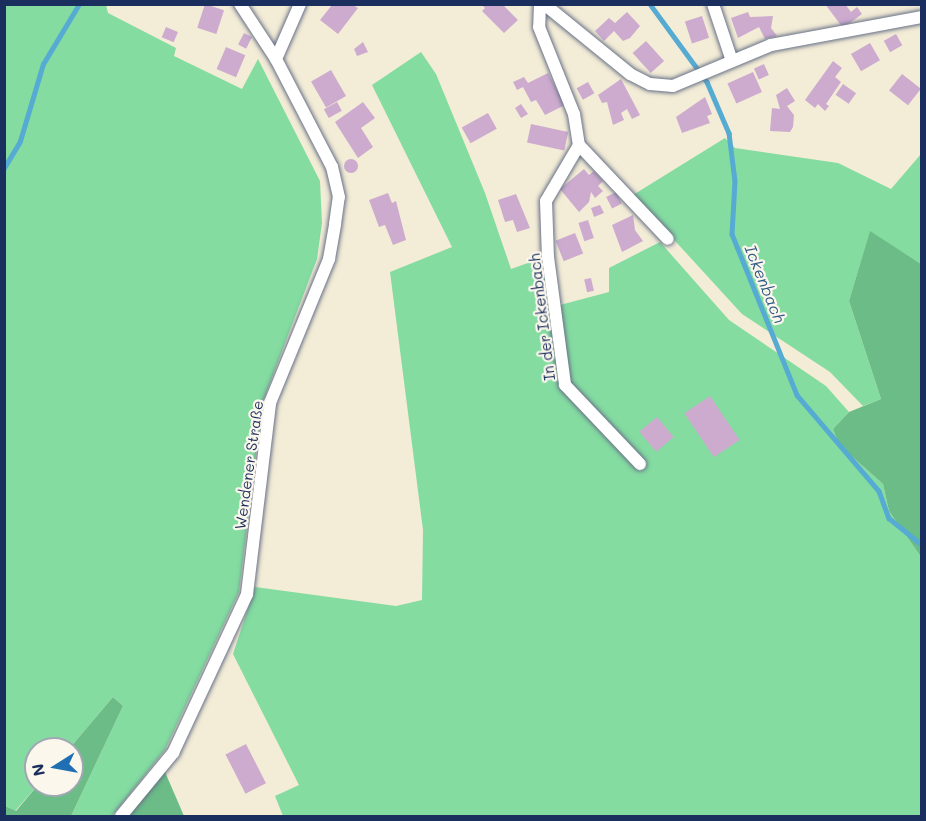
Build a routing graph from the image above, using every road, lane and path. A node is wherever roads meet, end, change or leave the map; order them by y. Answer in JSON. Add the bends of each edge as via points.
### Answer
{"nodes":[{"id":1,"x":240,"y":4,"type":"edge"},
{"id":2,"x":300,"y":4,"type":"edge"},
{"id":3,"x":542,"y":4,"type":"edge"},
{"id":4,"x":713,"y":4,"type":"edge"},
{"id":5,"x":921,"y":17,"type":"edge"},
{"id":6,"x":276,"y":59,"type":"junction"},
{"id":7,"x":732,"y":62,"type":"junction"},
{"id":8,"x":579,"y":145,"type":"junction"},
{"id":9,"x":668,"y":239,"type":"dead end"},
{"id":10,"x":640,"y":464,"type":"dead end"},
{"id":11,"x":121,"y":816,"type":"edge"}],
"edges":[{"from":1,"to":6,"type":"street","name":"Wendener Straße"},
{"from":2,"to":6,"type":"street"},
{"from":3,"to":7,"type":"street","via":[[610,60],[650,84],[673,86]]},
{"from":3,"to":8,"type":"street","via":[[539,27],[574,114]]},
{"from":4,"to":7,"type":"street"},
{"from":5,"to":7,"type":"street","via":[[771,45]]},
{"from":6,"to":11,"type":"street","name":"Wendener Straße","via":[[332,167],[339,197],[328,259],[270,403],[247,594],[174,753]]},
{"from":8,"to":9,"type":"street"},
{"from":8,"to":10,"type":"street","name":"In der Ickenbach","via":[[546,201],[548,257],[565,385]]}]}
